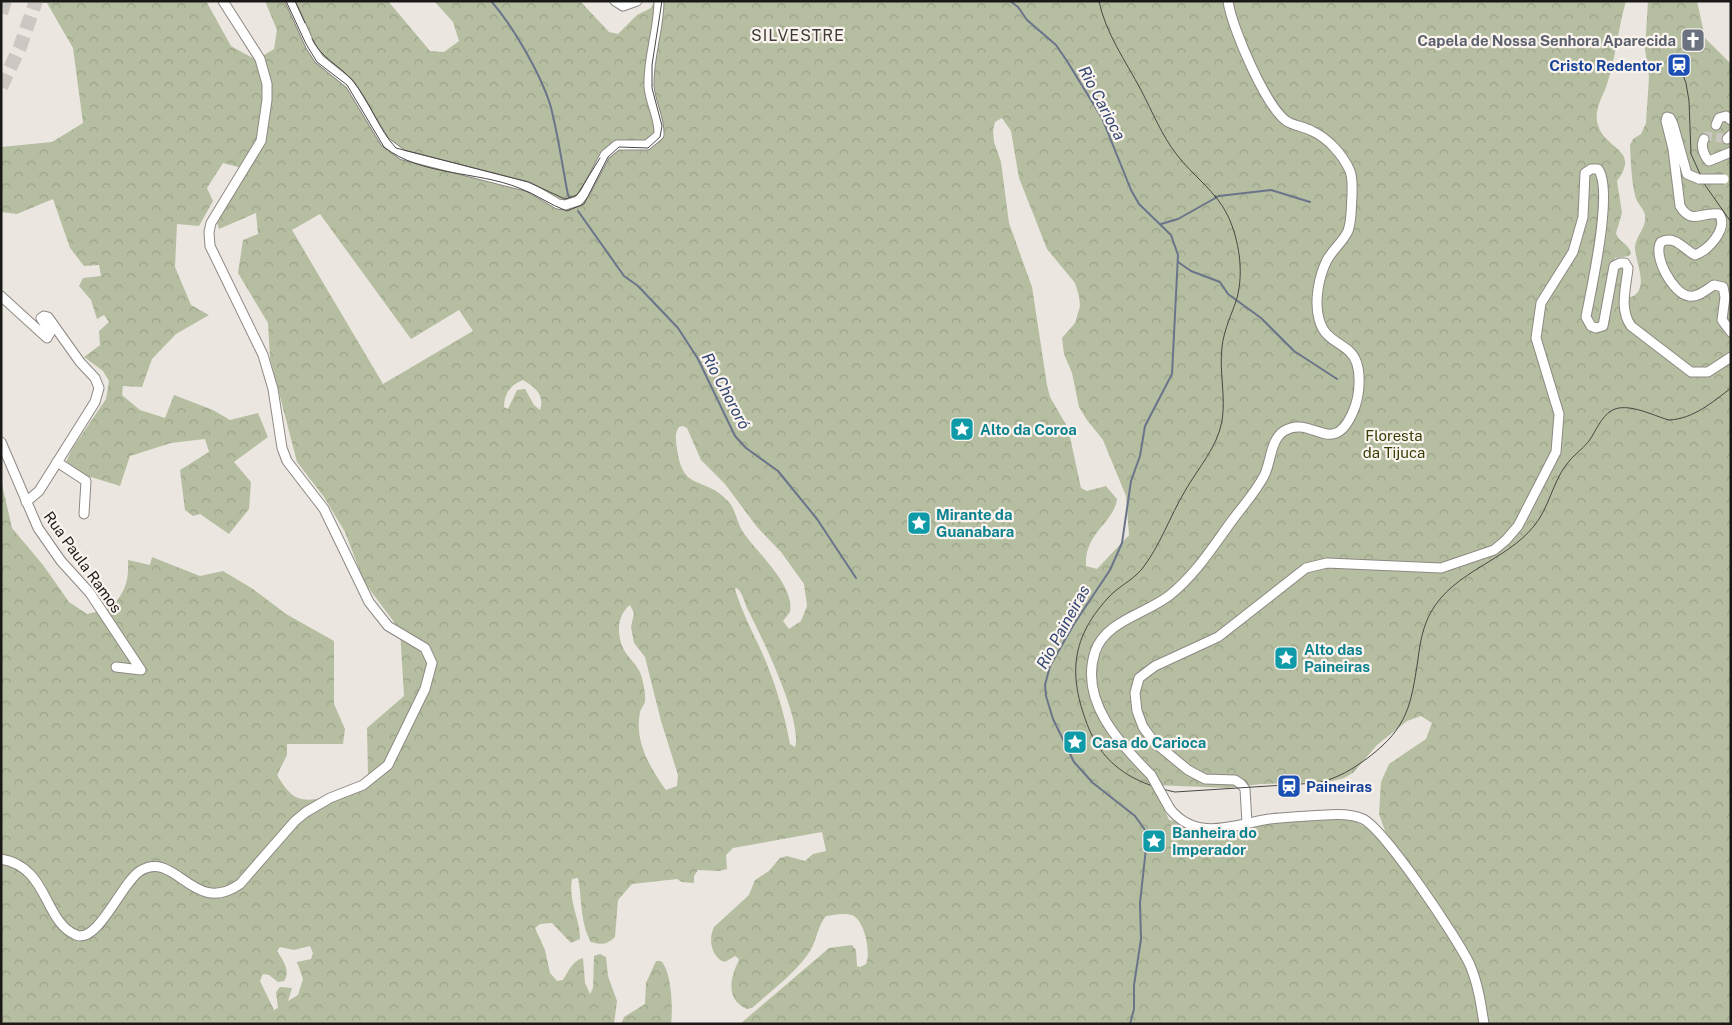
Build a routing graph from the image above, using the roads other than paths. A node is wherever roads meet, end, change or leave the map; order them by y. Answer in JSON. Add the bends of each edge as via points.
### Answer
{"nodes":[{"id":1,"x":223,"y":1,"type":"edge"},
{"id":2,"x":290,"y":1,"type":"edge"},
{"id":3,"x":615,"y":1,"type":"edge"},
{"id":4,"x":637,"y":1,"type":"edge"},
{"id":5,"x":659,"y":1,"type":"edge"},
{"id":6,"x":1228,"y":1,"type":"edge"},
{"id":7,"x":1731,"y":120,"type":"edge"},
{"id":8,"x":1716,"y":125,"type":"dead end"},
{"id":9,"x":1704,"y":138,"type":"dead end"},
{"id":10,"x":1731,"y":152,"type":"edge"},
{"id":11,"x":1727,"y":178,"type":"edge"},
{"id":12,"x":1,"y":296,"type":"edge"},
{"id":13,"x":1731,"y":332,"type":"edge"},
{"id":14,"x":1731,"y":357,"type":"edge"},
{"id":15,"x":1,"y":442,"type":"edge"},
{"id":16,"x":57,"y":462,"type":"junction"},
{"id":17,"x":26,"y":502,"type":"junction"},
{"id":18,"x":84,"y":514,"type":"dead end"},
{"id":19,"x":116,"y":667,"type":"dead end"},
{"id":20,"x":1246,"y":823,"type":"junction"},
{"id":21,"x":1,"y":859,"type":"edge"},
{"id":22,"x":1484,"y":1024,"type":"edge"}],
"edges":[{"from":1,"to":21,"type":"street","via":[[264,68],[267,100],[261,141],[211,222],[210,246],[263,354],[287,461],[324,509],[369,602],[388,626],[425,648],[432,663],[425,689],[388,765],[363,785],[306,812],[232,890],[210,895],[171,871],[150,867],[139,871],[126,884],[94,931],[82,936],[60,922],[37,880],[14,863]]},
{"from":2,"to":5,"type":"street","via":[[312,49],[350,84],[390,147],[418,160],[528,187],[565,205],[578,201],[585,193],[605,155],[617,145],[647,145],[659,135],[660,127],[649,89]]},
{"from":3,"to":4,"type":"street","via":[[623,6]]},
{"from":6,"to":20,"type":"street","bridge":true,"via":[[1244,50],[1277,112],[1288,122],[1314,131],[1330,143],[1351,172],[1351,220],[1343,239],[1328,259],[1319,284],[1318,317],[1324,332],[1356,360],[1358,388],[1354,410],[1346,426],[1337,434],[1327,435],[1294,427],[1282,432],[1275,440],[1265,475],[1194,572],[1169,596],[1109,630],[1095,652],[1092,667],[1095,699],[1114,734],[1151,775],[1178,818],[1190,826],[1210,829]]},
{"from":7,"to":8,"type":"street","via":[[1726,116],[1719,118]]},
{"from":9,"to":10,"type":"street","via":[[1702,143],[1709,161]]},
{"from":11,"to":13,"type":"street","bridge":true,"via":[[1698,179],[1687,174],[1673,124],[1667,117],[1680,206],[1685,214],[1692,217],[1719,214],[1723,223],[1703,253],[1695,255],[1678,242],[1668,239],[1658,246],[1659,256],[1673,287],[1688,296],[1696,296],[1714,285],[1722,286],[1725,297],[1722,320]]},
{"from":12,"to":16,"type":"street","via":[[47,338],[50,333],[41,318],[48,318],[98,383],[95,402]]},
{"from":14,"to":20,"type":"street","via":[[1708,372],[1691,372],[1631,326],[1623,309],[1628,268],[1625,263],[1614,266],[1603,326],[1596,328],[1588,322],[1586,317],[1600,249],[1603,192],[1598,169],[1585,173],[1583,217],[1573,252],[1541,303],[1536,338],[1559,414],[1556,452],[1518,526],[1506,540],[1494,550],[1441,568],[1327,563],[1306,568],[1218,637],[1155,666],[1140,678],[1135,693],[1143,727],[1154,742],[1188,770],[1205,779],[1235,780],[1241,784],[1245,789]]},
{"from":15,"to":17,"type":"street","name":"Rua Paula Ramos"},
{"from":16,"to":17,"type":"street","via":[[39,491]]},
{"from":16,"to":18,"type":"street","via":[[86,481]]},
{"from":17,"to":19,"type":"street","name":"Rua Paula Ramos","via":[[38,528],[90,593],[141,670]]},
{"from":20,"to":22,"type":"street","via":[[1332,814],[1362,819],[1374,827],[1417,881],[1469,964],[1477,983]]}]}
